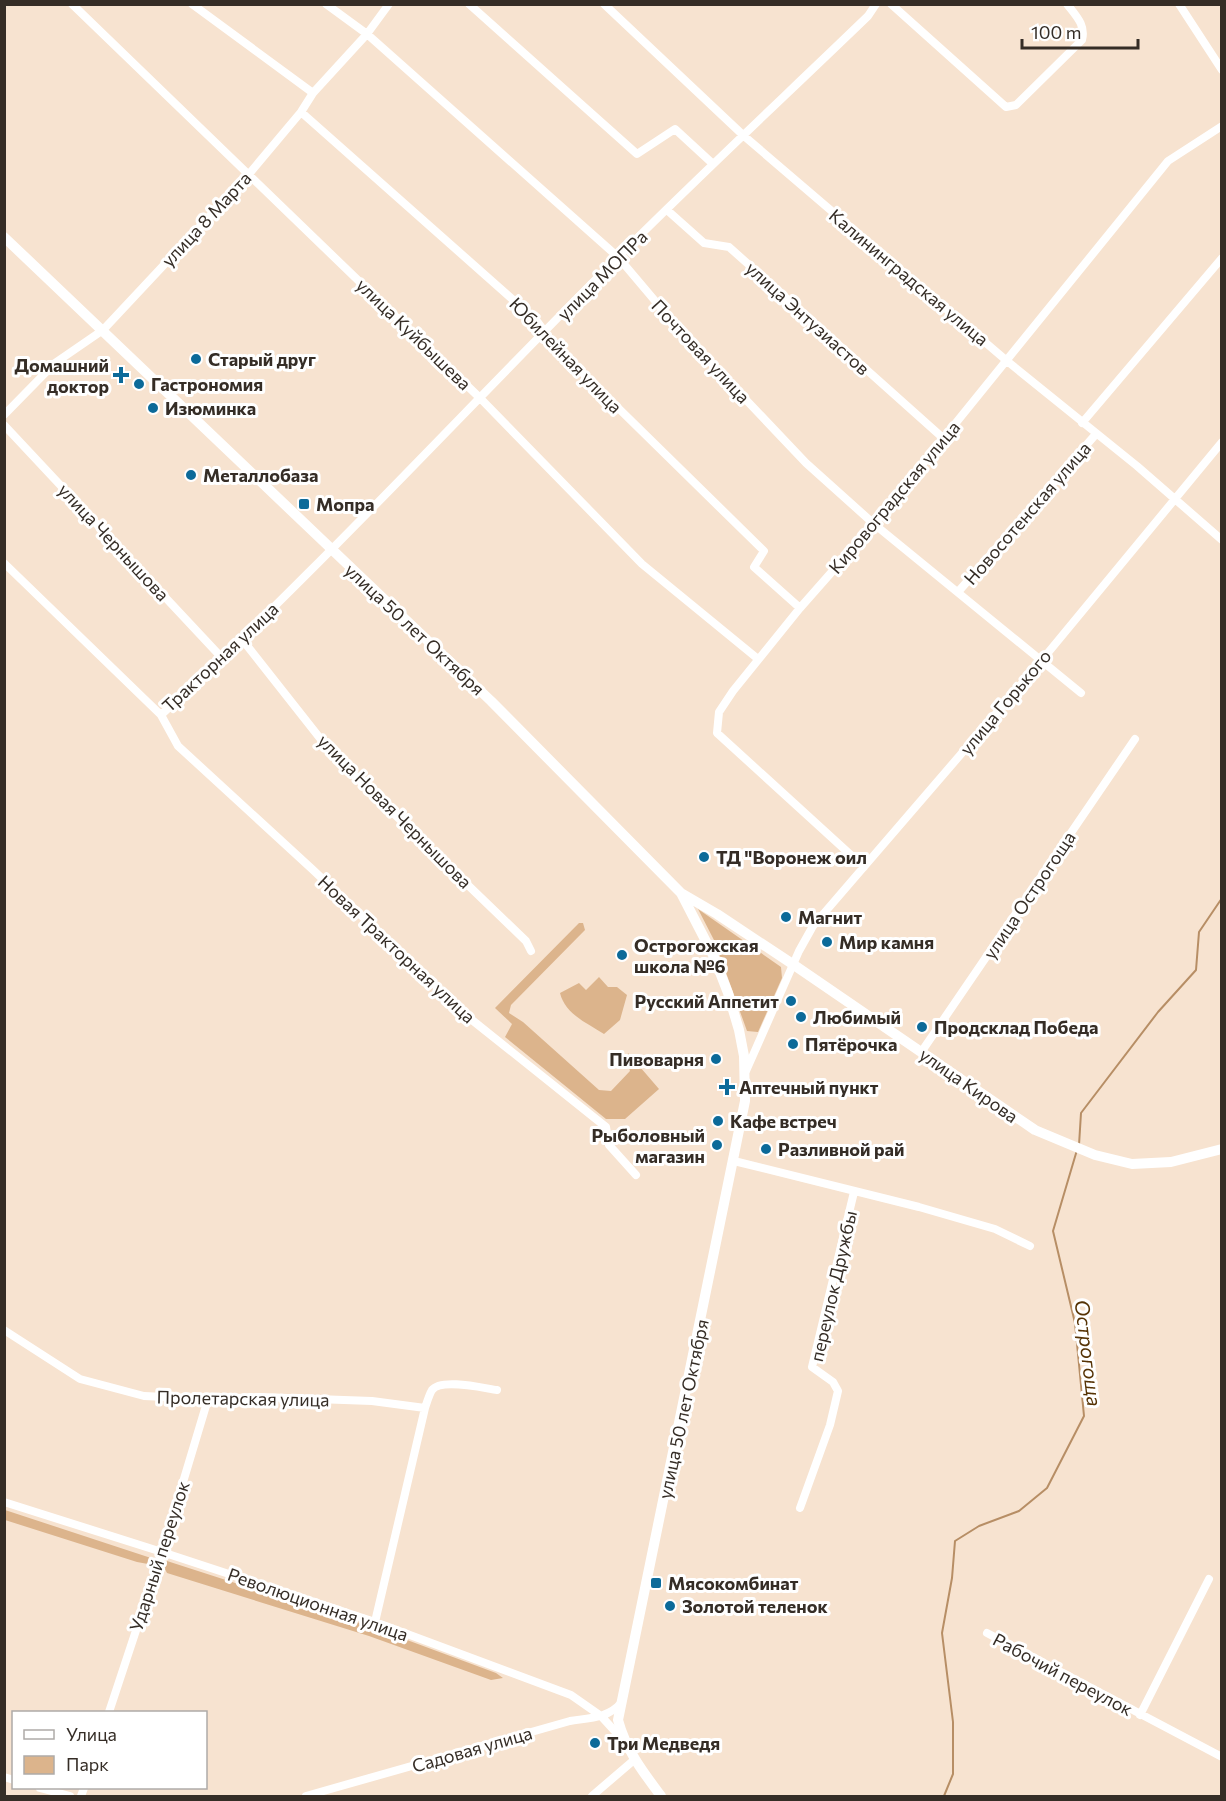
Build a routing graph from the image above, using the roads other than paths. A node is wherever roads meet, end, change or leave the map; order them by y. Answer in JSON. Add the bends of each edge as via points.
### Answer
{"nodes":[{"id":1,"x":72,"y":4,"type":"edge"},
{"id":2,"x":192,"y":4,"type":"edge"},
{"id":3,"x":326,"y":4,"type":"edge"},
{"id":4,"x":389,"y":4,"type":"edge"},
{"id":5,"x":469,"y":4,"type":"edge"},
{"id":6,"x":604,"y":4,"type":"edge"},
{"id":7,"x":876,"y":4,"type":"edge"},
{"id":8,"x":891,"y":4,"type":"edge"},
{"id":9,"x":1067,"y":4,"type":"edge"},
{"id":10,"x":1179,"y":4,"type":"edge"},
{"id":11,"x":367,"y":34,"type":"junction"},
{"id":12,"x":1221,"y":70,"type":"edge"},
{"id":13,"x":313,"y":93,"type":"junction"},
{"id":14,"x":301,"y":112,"type":"junction"},
{"id":15,"x":1221,"y":126,"type":"edge"},
{"id":16,"x":744,"y":136,"type":"junction"},
{"id":17,"x":713,"y":164,"type":"junction"},
{"id":18,"x":249,"y":174,"type":"junction"},
{"id":19,"x":667,"y":210,"type":"junction"},
{"id":20,"x":4,"y":237,"type":"edge"},
{"id":21,"x":618,"y":257,"type":"junction"},
{"id":22,"x":1221,"y":258,"type":"edge"},
{"id":23,"x":103,"y":330,"type":"junction"},
{"id":24,"x":545,"y":332,"type":"junction"},
{"id":25,"x":1007,"y":361,"type":"junction"},
{"id":26,"x":481,"y":399,"type":"junction"},
{"id":27,"x":4,"y":400,"type":"edge"},
{"id":28,"x":12,"y":406,"type":"junction"},
{"id":29,"x":4,"y":415,"type":"edge"},
{"id":30,"x":1082,"y":423,"type":"junction"},
{"id":31,"x":4,"y":425,"type":"edge"},
{"id":32,"x":1096,"y":434,"type":"junction"},
{"id":33,"x":943,"y":438,"type":"junction"},
{"id":34,"x":1221,"y":442,"type":"edge"},
{"id":35,"x":1174,"y":500,"type":"junction"},
{"id":36,"x":874,"y":524,"type":"junction"},
{"id":37,"x":1221,"y":540,"type":"edge"},
{"id":38,"x":332,"y":551,"type":"junction"},
{"id":39,"x":4,"y":563,"type":"edge"},
{"id":40,"x":958,"y":592,"type":"junction"},
{"id":41,"x":800,"y":608,"type":"junction"},
{"id":42,"x":241,"y":638,"type":"junction"},
{"id":43,"x":223,"y":658,"type":"junction"},
{"id":44,"x":758,"y":659,"type":"junction"},
{"id":45,"x":1042,"y":660,"type":"junction"},
{"id":46,"x":1081,"y":693,"type":"dead end"},
{"id":47,"x":161,"y":715,"type":"junction"},
{"id":48,"x":1135,"y":739,"type":"dead end"},
{"id":49,"x":864,"y":867,"type":"junction"},
{"id":50,"x":681,"y":893,"type":"junction"},
{"id":51,"x":531,"y":951,"type":"dead end"},
{"id":52,"x":794,"y":965,"type":"junction"},
{"id":53,"x":922,"y":1051,"type":"junction"},
{"id":54,"x":746,"y":1072,"type":"junction"},
{"id":55,"x":1221,"y":1149,"type":"edge"},
{"id":56,"x":734,"y":1161,"type":"junction"},
{"id":57,"x":636,"y":1174,"type":"dead end"},
{"id":58,"x":854,"y":1191,"type":"junction"},
{"id":59,"x":1030,"y":1246,"type":"dead end"},
{"id":60,"x":4,"y":1330,"type":"edge"},
{"id":61,"x":497,"y":1390,"type":"dead end"},
{"id":62,"x":208,"y":1399,"type":"junction"},
{"id":63,"x":425,"y":1408,"type":"junction"},
{"id":64,"x":4,"y":1502,"type":"edge"},
{"id":65,"x":800,"y":1508,"type":"dead end"},
{"id":66,"x":162,"y":1551,"type":"junction"},
{"id":67,"x":1209,"y":1579,"type":"dead end"},
{"id":68,"x":375,"y":1622,"type":"junction"},
{"id":69,"x":987,"y":1633,"type":"dead end"},
{"id":70,"x":621,"y":1703,"type":"junction"},
{"id":71,"x":110,"y":1711,"type":"edge"},
{"id":72,"x":1140,"y":1715,"type":"junction"},
{"id":73,"x":601,"y":1716,"type":"junction"},
{"id":74,"x":618,"y":1720,"type":"junction"},
{"id":75,"x":627,"y":1745,"type":"junction"},
{"id":76,"x":1221,"y":1757,"type":"edge"},
{"id":77,"x":634,"y":1760,"type":"junction"},
{"id":78,"x":43,"y":1789,"type":"edge"},
{"id":79,"x":70,"y":1797,"type":"edge"},
{"id":80,"x":306,"y":1797,"type":"edge"},
{"id":81,"x":592,"y":1797,"type":"edge"},
{"id":82,"x":661,"y":1797,"type":"edge"}],
"edges":[{"from":1,"to":18,"type":"street","name":"улица Куйбышева"},
{"from":2,"to":13,"type":"street"},
{"from":3,"to":11,"type":"street","name":"Почтовая улица"},
{"from":4,"to":11,"type":"street","name":"улица 8 Марта"},
{"from":5,"to":17,"type":"street","via":[[637,154],[675,129]]},
{"from":6,"to":16,"type":"street","name":"Калининградская улица"},
{"from":7,"to":16,"type":"street","name":"улица МОПРа"},
{"from":8,"to":9,"type":"street","via":[[1006,107],[1016,105],[1082,40],[1081,21]]},
{"from":10,"to":12,"type":"street"},
{"from":11,"to":13,"type":"street","name":"улица 8 Марта"},
{"from":11,"to":21,"type":"street","name":"Почтовая улица"},
{"from":13,"to":14,"type":"street","name":"улица 8 Марта"},
{"from":14,"to":18,"type":"street","name":"улица 8 Марта"},
{"from":14,"to":24,"type":"street","name":"Юбилейная улица"},
{"from":15,"to":25,"type":"street","name":"Кировоградская улица","via":[[1168,161]]},
{"from":16,"to":17,"type":"street","name":"улица МОПРа"},
{"from":16,"to":25,"type":"street","name":"Калининградская улица"},
{"from":17,"to":19,"type":"street","name":"улица МОПРа"},
{"from":18,"to":23,"type":"street","name":"улица 8 Марта"},
{"from":18,"to":26,"type":"street","name":"улица Куйбышева"},
{"from":19,"to":21,"type":"street","name":"улица МОПРа"},
{"from":19,"to":33,"type":"street","name":"улица Энтузиастов","via":[[704,243],[729,247]]},
{"from":20,"to":23,"type":"main road","name":"улица 50 лет Октября"},
{"from":21,"to":24,"type":"street","name":"улица МОПРа"},
{"from":21,"to":36,"type":"street","name":"Почтовая улица","via":[[678,328],[806,463]]},
{"from":22,"to":30,"type":"street","name":"Новосотенская улица"},
{"from":23,"to":28,"type":"street","name":"улица 8 Марта","via":[[55,363]]},
{"from":23,"to":38,"type":"main road","name":"улица 50 лет Октября"},
{"from":24,"to":26,"type":"street","name":"улица МОПРа"},
{"from":24,"to":41,"type":"street","name":"Юбилейная улица","via":[[764,551],[754,567]]},
{"from":25,"to":30,"type":"street","name":"Калининградская улица"},
{"from":25,"to":33,"type":"street","name":"Кировоградская улица"},
{"from":26,"to":38,"type":"street","name":"улица МОПРа"},
{"from":26,"to":44,"type":"street","name":"улица Куйбышева","via":[[642,564]]},
{"from":27,"to":28,"type":"street"},
{"from":28,"to":29,"type":"street","name":"улица 8 Марта"},
{"from":30,"to":32,"type":"street","name":"Калининградская улица"},
{"from":31,"to":43,"type":"street","name":"улица Чернышова"},
{"from":32,"to":35,"type":"street","name":"Калининградская улица"},
{"from":32,"to":40,"type":"street","name":"Новосотенская улица"},
{"from":33,"to":36,"type":"street","name":"Кировоградская улица"},
{"from":34,"to":35,"type":"street","name":"улица Горького"},
{"from":35,"to":37,"type":"street","name":"Калининградская улица"},
{"from":35,"to":45,"type":"street","name":"улица Горького"},
{"from":36,"to":40,"type":"street","name":"Почтовая улица"},
{"from":36,"to":41,"type":"street","name":"Кировоградская улица"},
{"from":38,"to":42,"type":"street","name":"Тракторная улица"},
{"from":38,"to":50,"type":"main road","name":"улица 50 лет Октября","via":[[491,701]]},
{"from":39,"to":47,"type":"street","name":"Тракторная улица"},
{"from":40,"to":45,"type":"street","name":"Почтовая улица"},
{"from":41,"to":44,"type":"street","name":"Кировоградская улица"},
{"from":42,"to":43,"type":"street","name":"Тракторная улица"},
{"from":42,"to":51,"type":"street","name":"улица Новая Чернышова","via":[[334,756],[526,941]]},
{"from":43,"to":47,"type":"street","name":"Тракторная улица"},
{"from":44,"to":49,"type":"street","name":"Кировоградская улица","via":[[719,712],[717,733]]},
{"from":45,"to":46,"type":"street","name":"Почтовая улица"},
{"from":45,"to":49,"type":"street","name":"улица Горького"},
{"from":47,"to":57,"type":"street","name":"Новая Тракторная улица","via":[[178,747],[472,1020],[606,1127],[609,1145]]},
{"from":48,"to":53,"type":"street","name":"улица Острогоща"},
{"from":49,"to":52,"type":"street","name":"улица Горького","via":[[813,926]]},
{"from":50,"to":52,"type":"main road","name":"улица Кирова"},
{"from":50,"to":54,"type":"main road","name":"улица 50 лет Октября","via":[[710,947],[728,993]]},
{"from":52,"to":53,"type":"main road","name":"улица Кирова"},
{"from":52,"to":54,"type":"street","name":"улица 50 лет Октября"},
{"from":53,"to":55,"type":"main road","name":"улица Кирова","via":[[1035,1130],[1095,1155],[1146,1164]]},
{"from":54,"to":56,"type":"main road","name":"улица 50 лет Октября","via":[[746,1101]]},
{"from":56,"to":58,"type":"street","name":"переулок Дружбы"},
{"from":56,"to":70,"type":"main road","name":"улица 50 лет Октября"},
{"from":58,"to":59,"type":"street","name":"переулок Дружбы","via":[[995,1229]]},
{"from":58,"to":65,"type":"street","name":"переулок Дружбы","via":[[812,1367],[833,1382],[838,1391]]},
{"from":60,"to":62,"type":"street","name":"Пролетарская улица","via":[[80,1379],[144,1396]]},
{"from":61,"to":63,"type":"street","via":[[438,1385]]},
{"from":62,"to":63,"type":"street","name":"Пролетарская улица","via":[[372,1401]]},
{"from":62,"to":66,"type":"street","name":"Ударный переулок"},
{"from":63,"to":68,"type":"street"},
{"from":64,"to":66,"type":"street","name":"Революционная улица"},
{"from":66,"to":68,"type":"street","name":"Революционная улица"},
{"from":66,"to":71,"type":"street","name":"Ударный переулок"},
{"from":67,"to":72,"type":"street","name":"Рабочий переулок"},
{"from":68,"to":73,"type":"street","name":"Революционная улица","via":[[571,1695]]},
{"from":69,"to":72,"type":"street","name":"Рабочий переулок"},
{"from":70,"to":73,"type":"street"},
{"from":70,"to":74,"type":"main road","name":"улица 50 лет Октября"},
{"from":72,"to":76,"type":"street","name":"Рабочий переулок"},
{"from":73,"to":74,"type":"street"},
{"from":73,"to":75,"type":"street"},
{"from":73,"to":80,"type":"street","name":"Садовая улица","via":[[570,1721]]},
{"from":74,"to":75,"type":"main road","name":"улица 50 лет Октября"},
{"from":75,"to":77,"type":"main road","name":"улица 50 лет Октября"},
{"from":77,"to":81,"type":"street"},
{"from":77,"to":82,"type":"main road","name":"улица 50 лет Октября"},
{"from":78,"to":79,"type":"street"}]}
